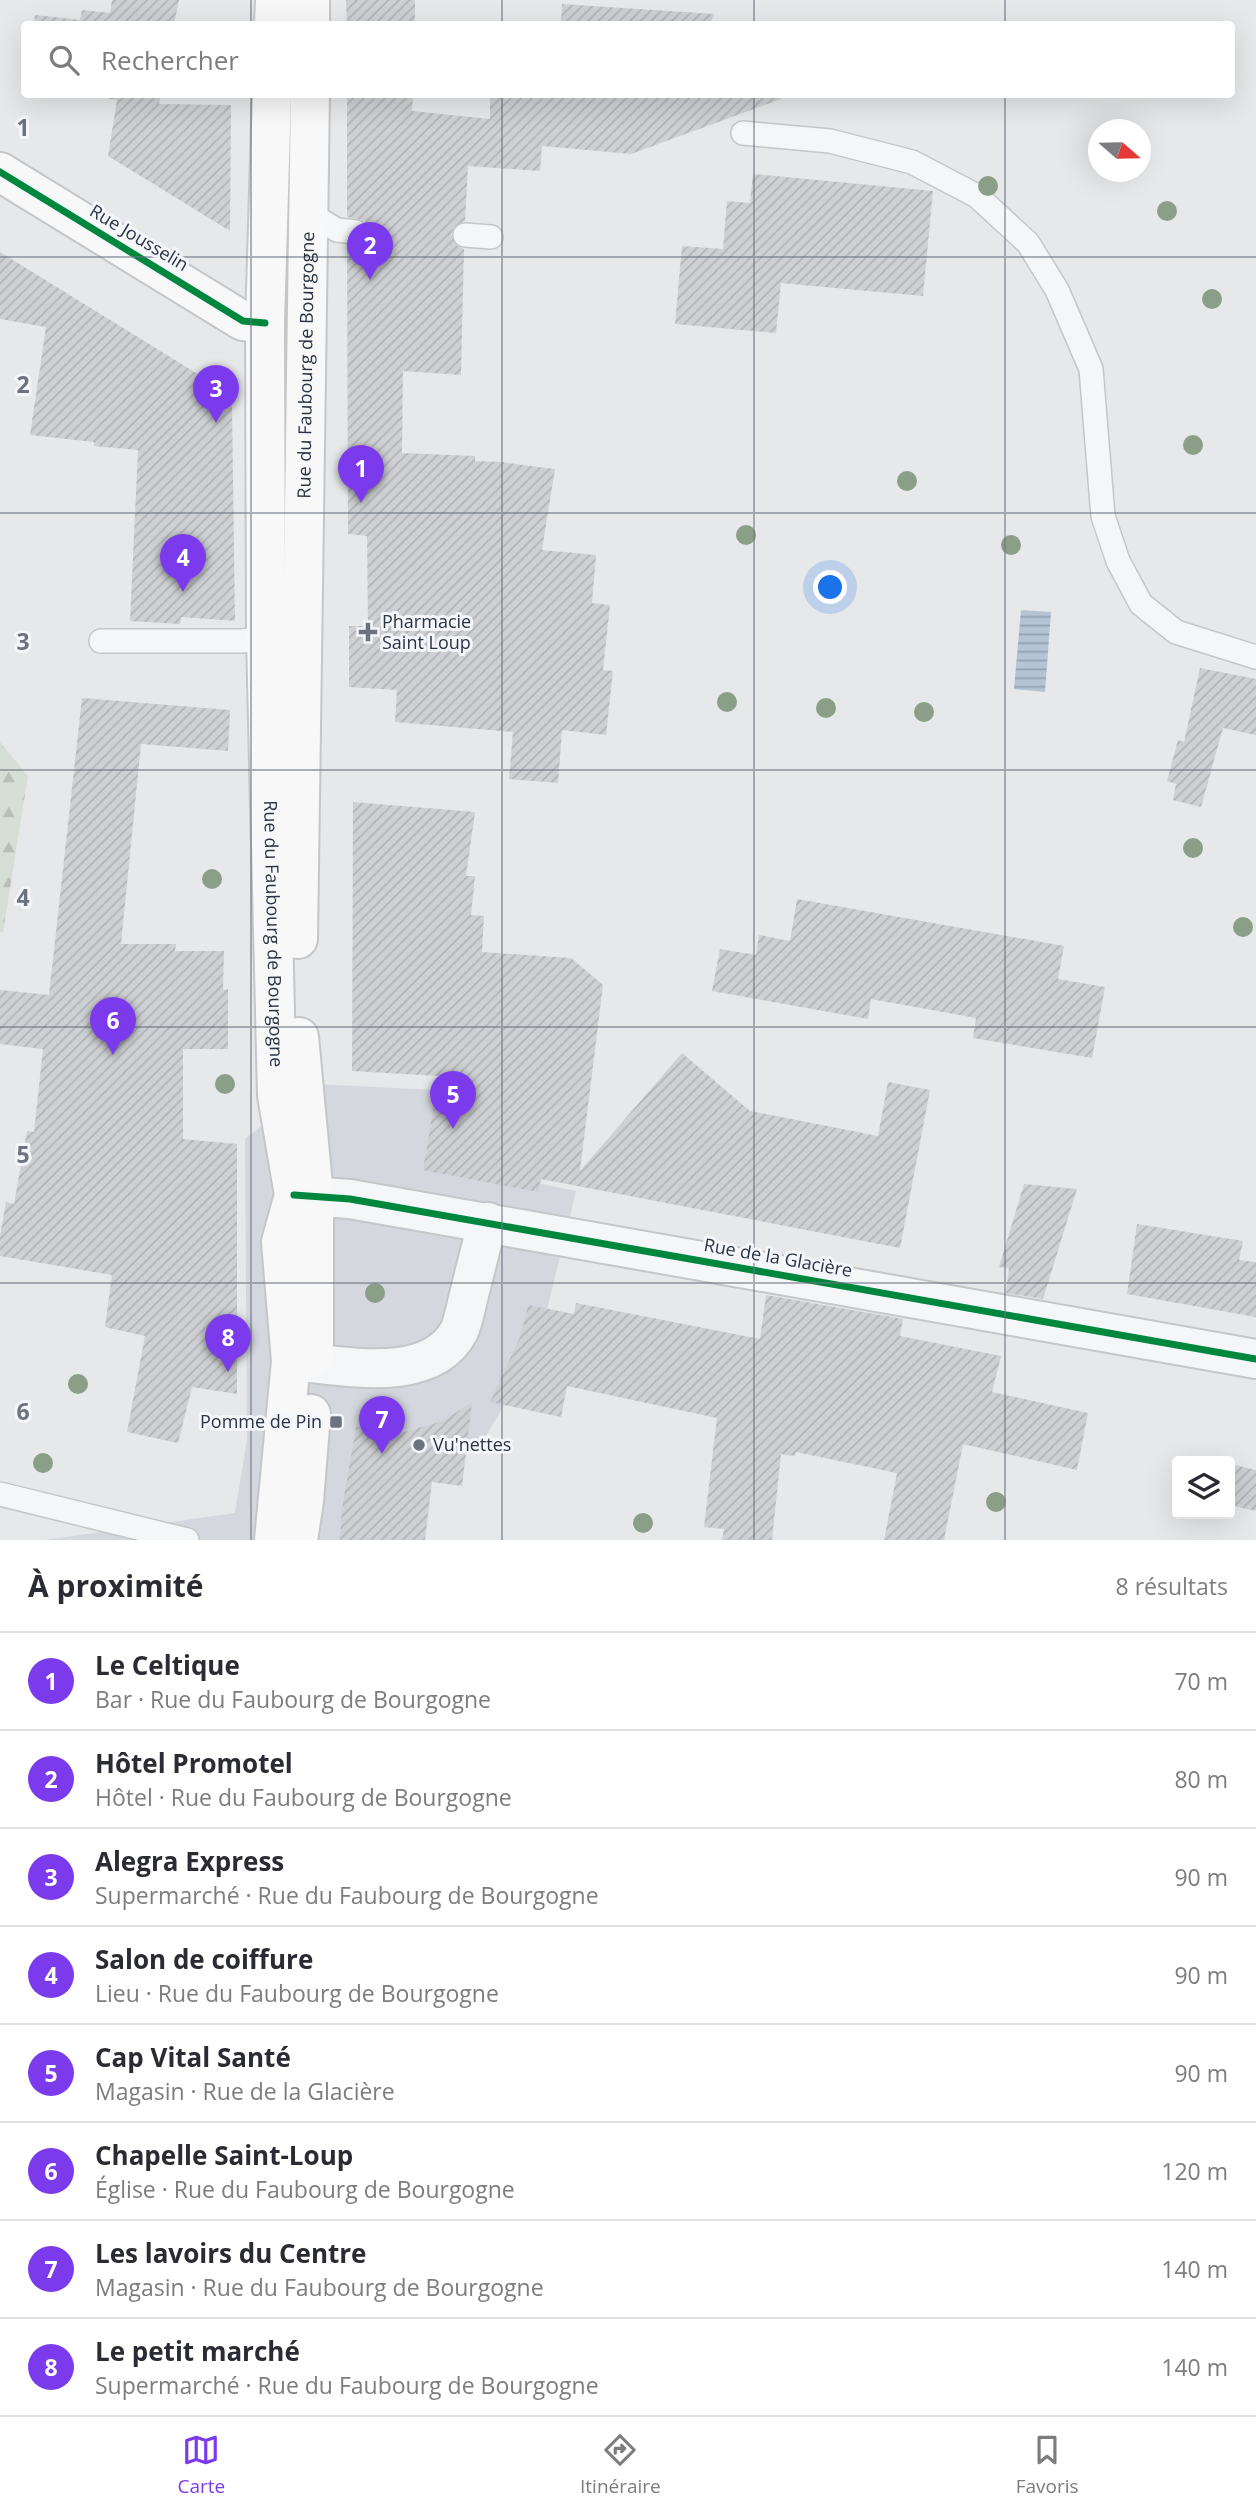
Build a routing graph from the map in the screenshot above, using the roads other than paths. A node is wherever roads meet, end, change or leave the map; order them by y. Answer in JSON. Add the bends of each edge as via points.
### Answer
{"nodes":[{"id":1,"x":275,"y":0,"type":"edge"},
{"id":2,"x":310,"y":0,"type":"edge"},
{"id":3,"x":274,"y":21,"type":"edge"},
{"id":4,"x":310,"y":21,"type":"edge"},
{"id":5,"x":272,"y":98,"type":"edge"},
{"id":6,"x":310,"y":98,"type":"edge"},
{"id":7,"x":271,"y":132,"type":"junction"},
{"id":8,"x":743,"y":133,"type":"dead end"},
{"id":9,"x":0,"y":172,"type":"edge"},
{"id":10,"x":309,"y":220,"type":"junction"},
{"id":11,"x":356,"y":232,"type":"dead end"},
{"id":12,"x":465,"y":235,"type":"dead end"},
{"id":13,"x":491,"y":237,"type":"dead end"},
{"id":14,"x":265,"y":323,"type":"junction"},
{"id":15,"x":266,"y":638,"type":"junction"},
{"id":16,"x":101,"y":641,"type":"dead end"},
{"id":17,"x":1256,"y":657,"type":"edge"},
{"id":18,"x":297,"y":1015,"type":"junction"},
{"id":19,"x":304,"y":1195,"type":"junction"},
{"id":20,"x":488,"y":1222,"type":"junction"},
{"id":21,"x":1256,"y":1359,"type":"edge"},
{"id":22,"x":302,"y":1362,"type":"junction"},
{"id":23,"x":0,"y":1494,"type":"edge"},
{"id":24,"x":187,"y":1540,"type":"edge"},
{"id":25,"x":274,"y":1540,"type":"edge"},
{"id":26,"x":298,"y":1540,"type":"edge"}],
"edges":[{"from":1,"to":3,"type":"main road"},
{"from":2,"to":4,"type":"main road"},
{"from":5,"to":7,"type":"main road","name":"Rue du Faubourg de Bourgogne"},
{"from":6,"to":10,"type":"main road","name":"Rue du Faubourg de Bourgogne"},
{"from":7,"to":10,"type":"lane","via":[[294,161],[293,207]]},
{"from":7,"to":14,"type":"main road","name":"Rue du Faubourg de Bourgogne"},
{"from":8,"to":17,"type":"lane","via":[[830,141],[912,162],[977,196],[1028,243],[1057,290],[1091,369],[1103,516],[1118,561],[1141,604],[1176,632]]},
{"from":9,"to":14,"type":"main road","name":"Rue Jousselin","via":[[243,321]]},
{"from":10,"to":11,"type":"lane"},
{"from":10,"to":18,"type":"main road","name":"Rue du Faubourg de Bourgogne"},
{"from":12,"to":13,"type":"lane"},
{"from":14,"to":15,"type":"main road","name":"Rue du Faubourg de Bourgogne"},
{"from":14,"to":18,"type":"main road","name":"Rue du Faubourg de Bourgogne","via":[[289,381],[289,884]]},
{"from":15,"to":16,"type":"lane"},
{"from":15,"to":19,"type":"main road","name":"Rue du Faubourg de Bourgogne","via":[[277,1095]]},
{"from":18,"to":19,"type":"main road","name":"Rue du Faubourg de Bourgogne"},
{"from":19,"to":20,"type":"street","name":"Rue de la Glacière"},
{"from":19,"to":22,"type":"main road","name":"Rue du Faubourg de Bourgogne","via":[[281,1242]]},
{"from":20,"to":21,"type":"street","name":"Rue de la Glacière"},
{"from":20,"to":22,"type":"street","via":[[459,1331],[446,1349],[411,1367]]},
{"from":22,"to":25,"type":"main road","name":"Rue du Faubourg de Bourgogne"},
{"from":22,"to":26,"type":"main road","name":"Rue du Faubourg de Bourgogne","via":[[304,1501]]},
{"from":23,"to":24,"type":"lane"}]}
